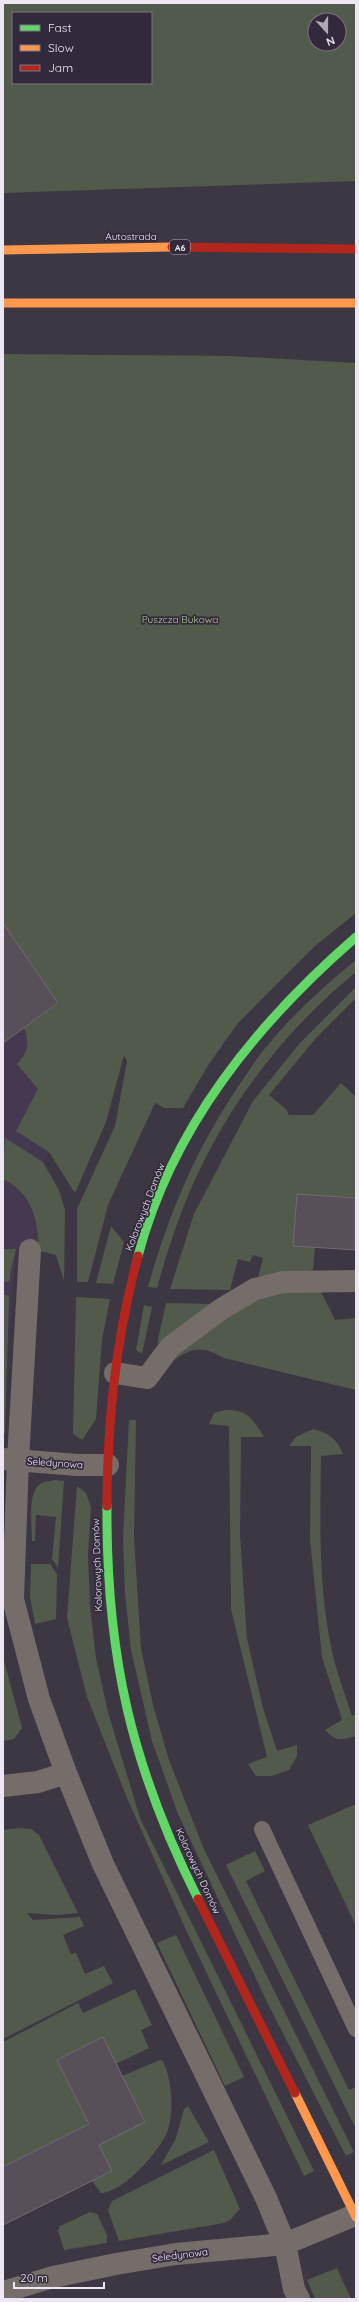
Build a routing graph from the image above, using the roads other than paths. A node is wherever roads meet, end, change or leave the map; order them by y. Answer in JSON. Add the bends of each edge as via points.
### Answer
{"nodes":[{"id":1,"x":356,"y":249,"type":"edge"},
{"id":2,"x":3,"y":250,"type":"edge"},
{"id":3,"x":4,"y":303,"type":"edge"},
{"id":4,"x":356,"y":303,"type":"edge"},
{"id":5,"x":356,"y":937,"type":"edge"},
{"id":6,"x":30,"y":1250,"type":"dead end"},
{"id":7,"x":356,"y":1281,"type":"edge"},
{"id":8,"x":115,"y":1372,"type":"junction"},
{"id":9,"x":11,"y":1459,"type":"edge"},
{"id":10,"x":108,"y":1465,"type":"junction"},
{"id":11,"x":8,"y":1599,"type":"edge"},
{"id":12,"x":66,"y":1772,"type":"junction"},
{"id":13,"x":3,"y":1786,"type":"edge"},
{"id":14,"x":262,"y":1829,"type":"dead end"},
{"id":15,"x":350,"y":1999,"type":"edge"},
{"id":16,"x":356,"y":2029,"type":"edge"},
{"id":17,"x":353,"y":2206,"type":"edge"},
{"id":18,"x":285,"y":2244,"type":"junction"},
{"id":19,"x":3,"y":2292,"type":"edge"},
{"id":20,"x":299,"y":2299,"type":"edge"}],
"edges":[{"from":1,"to":2,"type":"main road","name":"Autostrada","number":"A6","via":[[137,247]]},
{"from":3,"to":4,"type":"main road"},
{"from":5,"to":8,"type":"main road","name":"Kolorowych Domów","via":[[325,962],[268,1020],[223,1077],[201,1111],[182,1146],[147,1228],[128,1293]]},
{"from":6,"to":9,"type":"street"},
{"from":7,"to":8,"type":"street","via":[[283,1282],[255,1289],[220,1310],[170,1347],[147,1378]]},
{"from":8,"to":10,"type":"main road","name":"Kolorowych Domów"},
{"from":9,"to":10,"type":"street","name":"Seledynowa"},
{"from":9,"to":11,"type":"street"},
{"from":10,"to":17,"type":"main road","name":"Kolorowych Domów","via":[[106,1538],[108,1600],[114,1651],[125,1708],[147,1784],[183,1868]]},
{"from":11,"to":12,"type":"street","via":[[39,1699]]},
{"from":12,"to":13,"type":"street","via":[[38,1782]]},
{"from":12,"to":18,"type":"street","via":[[103,1864],[262,2191]]},
{"from":14,"to":15,"type":"lane"},
{"from":15,"to":16,"type":"lane"},
{"from":17,"to":18,"type":"street","name":"Seledynowa"},
{"from":18,"to":19,"type":"street","name":"Seledynowa","via":[[176,2254],[116,2264],[53,2277]]},
{"from":18,"to":20,"type":"street","via":[[294,2289]]}]}
